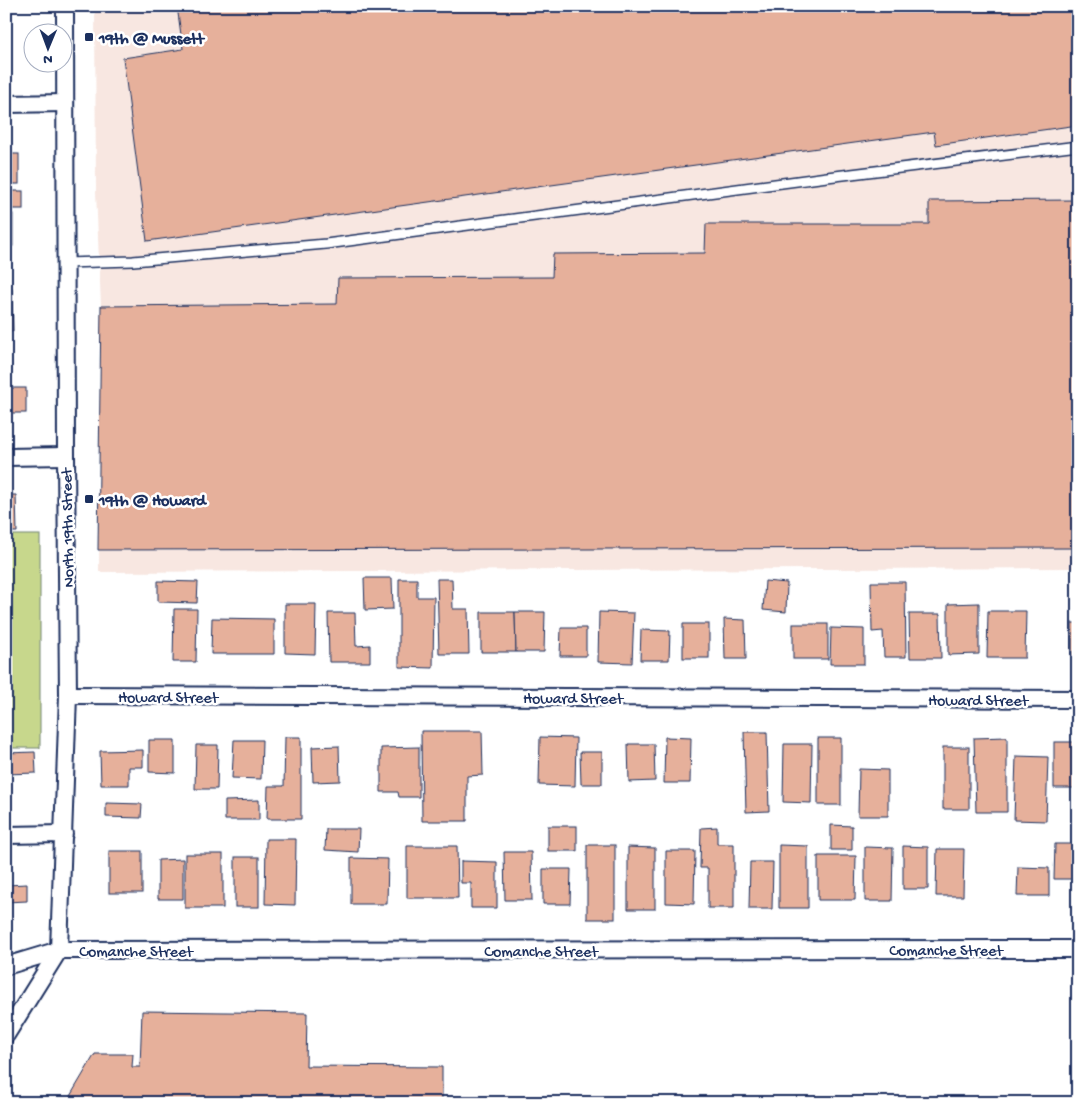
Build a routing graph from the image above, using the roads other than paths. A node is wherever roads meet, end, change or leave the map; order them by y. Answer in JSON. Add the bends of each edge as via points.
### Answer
{"nodes":[{"id":1,"x":65,"y":6,"type":"edge"},
{"id":2,"x":65,"y":103,"type":"junction"},
{"id":3,"x":6,"y":104,"type":"edge"},
{"id":4,"x":1078,"y":146,"type":"edge"},
{"id":5,"x":65,"y":264,"type":"junction"},
{"id":6,"x":66,"y":456,"type":"junction"},
{"id":7,"x":6,"y":457,"type":"edge"},
{"id":8,"x":68,"y":695,"type":"junction"},
{"id":9,"x":1078,"y":699,"type":"edge"},
{"id":10,"x":64,"y":834,"type":"junction"},
{"id":11,"x":6,"y":835,"type":"edge"},
{"id":12,"x":59,"y":950,"type":"junction"},
{"id":13,"x":1078,"y":950,"type":"edge"},
{"id":14,"x":6,"y":966,"type":"edge"},
{"id":15,"x":6,"y":1035,"type":"edge"}],
"edges":[{"from":1,"to":2,"type":"street","name":"North 19th Street"},
{"from":2,"to":3,"type":"street"},
{"from":2,"to":5,"type":"street","name":"North 19th Street"},
{"from":4,"to":5,"type":"lane","via":[[326,244]]},
{"from":5,"to":6,"type":"street","name":"North 19th Street"},
{"from":6,"to":7,"type":"street"},
{"from":6,"to":8,"type":"street","name":"North 19th Street"},
{"from":8,"to":9,"type":"street","name":"Howard Street"},
{"from":8,"to":10,"type":"street","name":"North 19th Street"},
{"from":10,"to":11,"type":"street"},
{"from":10,"to":12,"type":"street","name":"North 19th Street"},
{"from":12,"to":13,"type":"street","name":"Comanche Street"},
{"from":12,"to":14,"type":"street","name":"Comanche Street"},
{"from":12,"to":15,"type":"street","name":"North 19th Street"}]}
